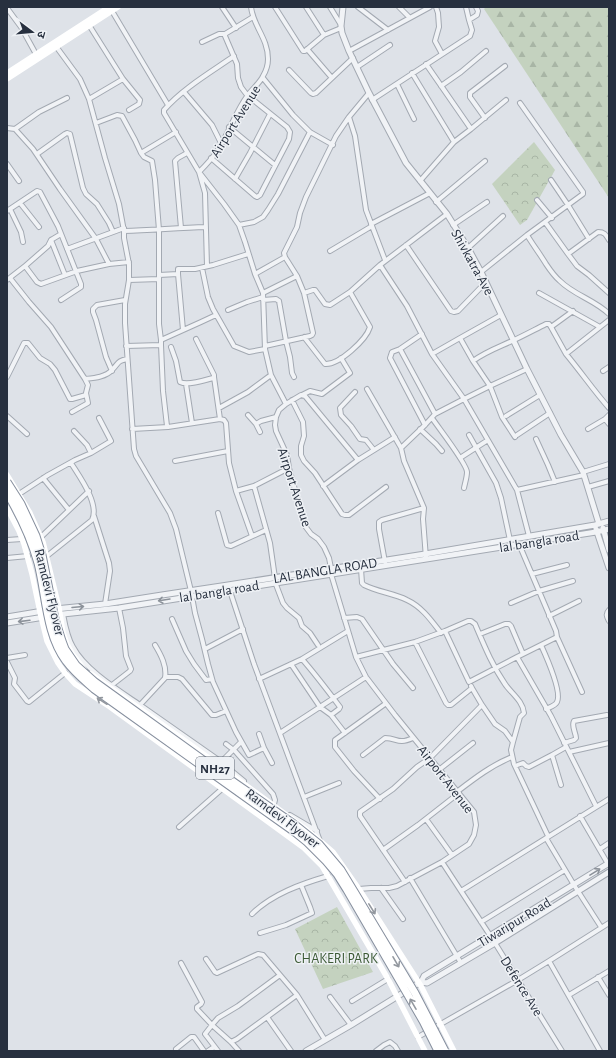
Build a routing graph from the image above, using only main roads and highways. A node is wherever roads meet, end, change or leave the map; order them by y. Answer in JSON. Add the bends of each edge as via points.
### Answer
{"nodes":[{"id":1,"x":118,"y":7,"type":"edge"},
{"id":2,"x":111,"y":9,"type":"edge"},
{"id":3,"x":55,"y":45,"type":"junction"},
{"id":4,"x":37,"y":57,"type":"junction"},
{"id":5,"x":7,"y":73,"type":"edge"},
{"id":6,"x":7,"y":79,"type":"edge"},
{"id":7,"x":7,"y":475,"type":"edge"},
{"id":8,"x":7,"y":482,"type":"edge"},
{"id":9,"x":7,"y":493,"type":"edge"},
{"id":10,"x":7,"y":508,"type":"edge"},
{"id":11,"x":425,"y":1051,"type":"edge"},
{"id":12,"x":438,"y":1051,"type":"edge"},
{"id":13,"x":445,"y":1051,"type":"edge"},
{"id":14,"x":454,"y":1051,"type":"edge"}],
"edges":[{"from":1,"to":2,"type":"main road"},
{"from":2,"to":3,"type":"main road"},
{"from":2,"to":3,"type":"main road","via":[[89,26]]},
{"from":3,"to":4,"type":"main road"},
{"from":4,"to":5,"type":"main road"},
{"from":4,"to":6,"type":"main road"},
{"from":7,"to":14,"type":"main road","one_way":true,"via":[[41,537],[61,615],[63,633],[73,655],[84,669],[204,754],[333,852],[423,983]]},
{"from":8,"to":13,"type":"highway","name":"Ramdevi Flyover","number":"NH27","one_way":true,"bridge":true,"via":[[36,536],[58,631],[65,649],[73,660],[95,682],[319,844],[341,870],[419,1000]]},
{"from":12,"to":9,"type":"highway","name":"Ramdevi Flyover","number":"NH27","one_way":true,"bridge":true,"via":[[350,896],[326,861],[296,833],[94,689],[74,672],[57,646],[31,540]]},
{"from":11,"to":10,"type":"main road","one_way":true,"via":[[388,979],[322,866],[304,848],[75,684],[65,673],[47,641],[28,556]]}]}
